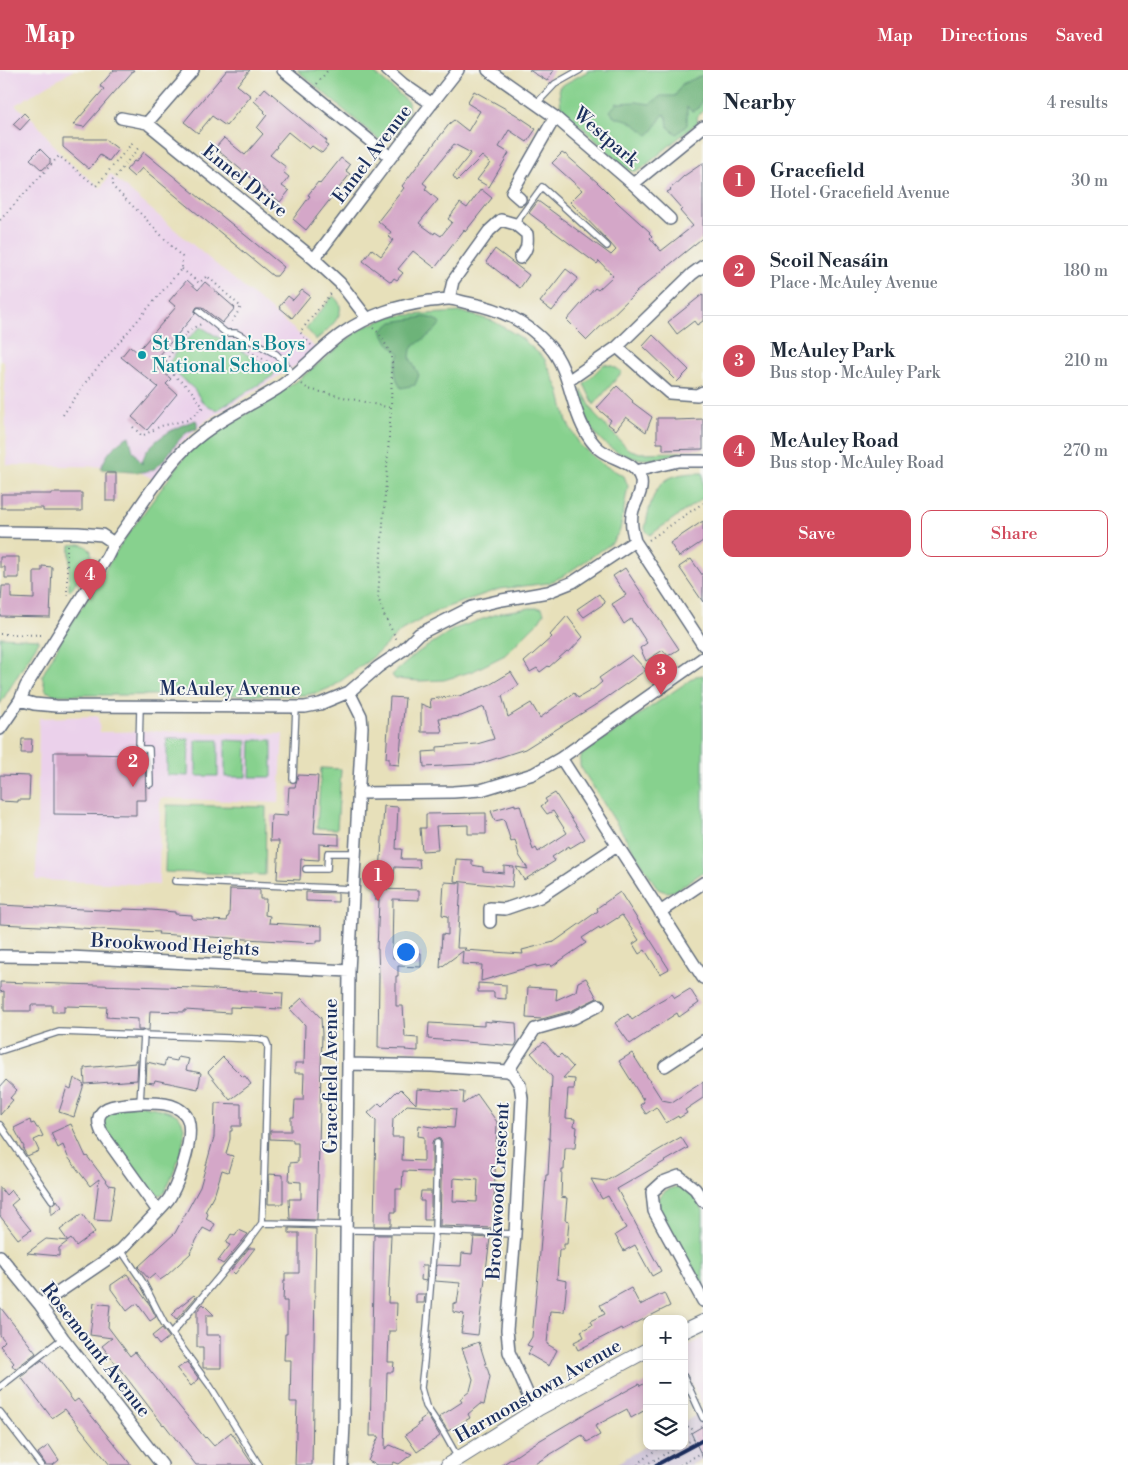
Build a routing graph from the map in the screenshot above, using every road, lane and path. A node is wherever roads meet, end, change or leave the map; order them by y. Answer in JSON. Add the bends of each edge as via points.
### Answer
{"nodes":[{"id":1,"x":193,"y":70,"type":"edge"},
{"id":2,"x":283,"y":70,"type":"edge"},
{"id":3,"x":328,"y":70,"type":"edge"},
{"id":4,"x":387,"y":70,"type":"edge"},
{"id":5,"x":458,"y":70,"type":"edge"},
{"id":6,"x":488,"y":70,"type":"edge"},
{"id":7,"x":580,"y":70,"type":"edge"},
{"id":8,"x":310,"y":92,"type":"junction"},
{"id":9,"x":432,"y":104,"type":"junction"},
{"id":10,"x":536,"y":104,"type":"junction"},
{"id":11,"x":555,"y":117,"type":"junction"},
{"id":12,"x":121,"y":118,"type":"dead end"},
{"id":13,"x":147,"y":123,"type":"junction"},
{"id":14,"x":703,"y":127,"type":"edge"},
{"id":15,"x":133,"y":142,"type":"dead end"},
{"id":16,"x":139,"y":147,"type":"dead end"},
{"id":17,"x":390,"y":157,"type":"junction"},
{"id":18,"x":634,"y":184,"type":"junction"},
{"id":19,"x":520,"y":199,"type":"dead end"},
{"id":20,"x":670,"y":219,"type":"dead end"},
{"id":21,"x":0,"y":220,"type":"edge"},
{"id":22,"x":515,"y":224,"type":"junction"},
{"id":23,"x":607,"y":246,"type":"dead end"},
{"id":24,"x":520,"y":258,"type":"dead end"},
{"id":25,"x":314,"y":260,"type":"junction"},
{"id":26,"x":703,"y":266,"type":"edge"},
{"id":27,"x":182,"y":269,"type":"junction"},
{"id":28,"x":340,"y":282,"type":"junction"},
{"id":29,"x":449,"y":299,"type":"junction"},
{"id":30,"x":198,"y":311,"type":"dead end"},
{"id":31,"x":367,"y":318,"type":"junction"},
{"id":32,"x":203,"y":324,"type":"dead end"},
{"id":33,"x":226,"y":333,"type":"junction"},
{"id":34,"x":617,"y":347,"type":"junction"},
{"id":35,"x":247,"y":349,"type":"dead end"},
{"id":36,"x":318,"y":354,"type":"junction"},
{"id":37,"x":293,"y":376,"type":"junction"},
{"id":38,"x":568,"y":381,"type":"junction"},
{"id":39,"x":703,"y":392,"type":"edge"},
{"id":40,"x":391,"y":408,"type":"junction"},
{"id":41,"x":63,"y":416,"type":"dead end"},
{"id":42,"x":133,"y":427,"type":"dead end"},
{"id":43,"x":703,"y":461,"type":"edge"},
{"id":44,"x":636,"y":471,"type":"junction"},
{"id":45,"x":703,"y":503,"type":"edge"},
{"id":46,"x":0,"y":532,"type":"edge"},
{"id":47,"x":68,"y":533,"type":"junction"},
{"id":48,"x":114,"y":543,"type":"junction"},
{"id":49,"x":637,"y":544,"type":"junction"},
{"id":50,"x":70,"y":598,"type":"dead end"},
{"id":51,"x":0,"y":634,"type":"edge"},
{"id":52,"x":53,"y":643,"type":"junction"},
{"id":53,"x":703,"y":645,"type":"edge"},
{"id":54,"x":403,"y":650,"type":"junction"},
{"id":55,"x":703,"y":658,"type":"edge"},
{"id":56,"x":349,"y":692,"type":"junction"},
{"id":57,"x":20,"y":700,"type":"junction"},
{"id":58,"x":140,"y":707,"type":"junction"},
{"id":59,"x":296,"y":707,"type":"junction"},
{"id":60,"x":0,"y":729,"type":"edge"},
{"id":61,"x":561,"y":758,"type":"junction"},
{"id":62,"x":293,"y":779,"type":"dead end"},
{"id":63,"x":150,"y":784,"type":"dead end"},
{"id":64,"x":358,"y":793,"type":"junction"},
{"id":65,"x":617,"y":846,"type":"junction"},
{"id":66,"x":355,"y":853,"type":"junction"},
{"id":67,"x":306,"y":869,"type":"dead end"},
{"id":68,"x":175,"y":881,"type":"dead end"},
{"id":69,"x":703,"y":883,"type":"edge"},
{"id":70,"x":353,"y":889,"type":"junction"},
{"id":71,"x":660,"y":912,"type":"junction"},
{"id":72,"x":490,"y":922,"type":"dead end"},
{"id":73,"x":0,"y":956,"type":"edge"},
{"id":74,"x":349,"y":970,"type":"junction"},
{"id":75,"x":703,"y":978,"type":"edge"},
{"id":76,"x":599,"y":1005,"type":"dead end"},
{"id":77,"x":144,"y":1034,"type":"junction"},
{"id":78,"x":703,"y":1040,"type":"edge"},
{"id":79,"x":0,"y":1051,"type":"edge"},
{"id":80,"x":349,"y":1064,"type":"junction"},
{"id":81,"x":665,"y":1066,"type":"dead end"},
{"id":82,"x":508,"y":1072,"type":"junction"},
{"id":83,"x":140,"y":1103,"type":"junction"},
{"id":84,"x":0,"y":1125,"type":"edge"},
{"id":85,"x":437,"y":1143,"type":"dead end"},
{"id":86,"x":52,"y":1200,"type":"dead end"},
{"id":87,"x":703,"y":1202,"type":"edge"},
{"id":88,"x":158,"y":1211,"type":"junction"},
{"id":89,"x":262,"y":1223,"type":"junction"},
{"id":90,"x":347,"y":1228,"type":"junction"},
{"id":91,"x":435,"y":1231,"type":"junction"},
{"id":92,"x":515,"y":1234,"type":"junction"},
{"id":93,"x":121,"y":1250,"type":"junction"},
{"id":94,"x":0,"y":1256,"type":"edge"},
{"id":95,"x":703,"y":1301,"type":"edge"},
{"id":96,"x":40,"y":1305,"type":"junction"},
{"id":97,"x":703,"y":1322,"type":"edge"},
{"id":98,"x":688,"y":1329,"type":"edge"},
{"id":99,"x":172,"y":1333,"type":"junction"},
{"id":100,"x":63,"y":1338,"type":"junction"},
{"id":101,"x":643,"y":1352,"type":"edge"},
{"id":102,"x":688,"y":1386,"type":"edge"},
{"id":103,"x":0,"y":1387,"type":"edge"},
{"id":104,"x":539,"y":1408,"type":"junction"},
{"id":105,"x":0,"y":1412,"type":"edge"},
{"id":106,"x":703,"y":1418,"type":"edge"},
{"id":107,"x":688,"y":1427,"type":"edge"},
{"id":108,"x":694,"y":1431,"type":"dead end"},
{"id":109,"x":694,"y":1439,"type":"dead end"},
{"id":110,"x":688,"y":1442,"type":"edge"},
{"id":111,"x":656,"y":1450,"type":"edge"},
{"id":112,"x":672,"y":1450,"type":"edge"},
{"id":113,"x":701,"y":1453,"type":"dead end"},
{"id":114,"x":453,"y":1462,"type":"edge"},
{"id":115,"x":41,"y":1465,"type":"edge"},
{"id":116,"x":162,"y":1465,"type":"edge"},
{"id":117,"x":259,"y":1465,"type":"edge"},
{"id":118,"x":342,"y":1465,"type":"edge"},
{"id":119,"x":638,"y":1465,"type":"edge"},
{"id":120,"x":644,"y":1465,"type":"edge"},
{"id":121,"x":680,"y":1465,"type":"edge"}],
"edges":[{"from":1,"to":13,"type":"street"},
{"from":2,"to":8,"type":"street"},
{"from":3,"to":8,"type":"path"},
{"from":4,"to":9,"type":"street"},
{"from":5,"to":9,"type":"street","name":"Ennel Avenue"},
{"from":6,"to":10,"type":"street","name":"Westpark"},
{"from":7,"to":10,"type":"lane","via":[[555,84]]},
{"from":8,"to":17,"type":"street"},
{"from":9,"to":17,"type":"street","name":"Ennel Avenue"},
{"from":10,"to":11,"type":"street","name":"Westpark"},
{"from":11,"to":18,"type":"street","name":"Westpark"},
{"from":11,"to":19,"type":"street","name":"Westpark","via":[[512,192]]},
{"from":12,"to":13,"type":"street"},
{"from":13,"to":25,"type":"street","name":"Ennel Drive"},
{"from":14,"to":18,"type":"street","name":"Westpark"},
{"from":15,"to":21,"type":"path","via":[[96,186],[59,156]]},
{"from":16,"to":27,"type":"path","via":[[112,181],[114,188],[182,257]]},
{"from":17,"to":25,"type":"street","name":"Ennel Avenue"},
{"from":18,"to":20,"type":"street","name":"Westpark"},
{"from":22,"to":23,"type":"lane","via":[[542,187]]},
{"from":22,"to":24,"type":"street","via":[[527,234],[526,250]]},
{"from":22,"to":29,"type":"street","via":[[502,220],[488,231],[453,281]]},
{"from":25,"to":28,"type":"street","name":"Ennel Drive"},
{"from":26,"to":34,"type":"street"},
{"from":27,"to":33,"type":"path","via":[[199,283],[207,276],[241,307]]},
{"from":27,"to":41,"type":"path","via":[[88,379]]},
{"from":28,"to":31,"type":"street","name":"Ennel Drive"},
{"from":28,"to":36,"type":"path","via":[[300,332]]},
{"from":29,"to":31,"type":"street","via":[[389,309]]},
{"from":29,"to":38,"type":"street","via":[[502,312],[521,321],[550,348]]},
{"from":30,"to":33,"type":"lane"},
{"from":31,"to":36,"type":"street"},
{"from":31,"to":40,"type":"path","via":[[390,352]]},
{"from":32,"to":42,"type":"path","via":[[196,326],[180,341],[163,366],[190,390],[203,407],[188,420],[161,426],[142,436]]},
{"from":33,"to":37,"type":"lane","via":[[236,333],[276,354]]},
{"from":34,"to":38,"type":"street"},
{"from":34,"to":39,"type":"street","via":[[669,393],[697,395]]},
{"from":35,"to":37,"type":"path"},
{"from":36,"to":37,"type":"street"},
{"from":37,"to":40,"type":"path","via":[[308,389]]},
{"from":37,"to":48,"type":"street","via":[[225,417],[179,455]]},
{"from":38,"to":44,"type":"street","via":[[590,440]]},
{"from":40,"to":54,"type":"path","via":[[378,597]]},
{"from":43,"to":44,"type":"street","via":[[678,461]]},
{"from":44,"to":49,"type":"street","via":[[641,481],[633,510],[632,530]]},
{"from":45,"to":49,"type":"path"},
{"from":46,"to":47,"type":"street"},
{"from":47,"to":48,"type":"street","via":[[102,535]]},
{"from":47,"to":50,"type":"path","via":[[67,593]]},
{"from":48,"to":52,"type":"street"},
{"from":49,"to":53,"type":"street"},
{"from":49,"to":54,"type":"street","name":"McAuley Avenue","via":[[573,582],[548,592],[472,608],[419,634]]},
{"from":51,"to":52,"type":"path","via":[[44,635]]},
{"from":52,"to":57,"type":"street"},
{"from":54,"to":56,"type":"street","name":"McAuley Avenue"},
{"from":55,"to":61,"type":"street"},
{"from":56,"to":59,"type":"street","name":"McAuley Avenue","via":[[320,704]]},
{"from":56,"to":64,"type":"street","name":"Gracefield Avenue","via":[[361,716]]},
{"from":57,"to":58,"type":"street","name":"McAuley Avenue","via":[[56,706]]},
{"from":57,"to":60,"type":"street"},
{"from":58,"to":59,"type":"street","name":"McAuley Avenue"},
{"from":58,"to":63,"type":"lane","via":[[139,749],[149,749]]},
{"from":59,"to":62,"type":"lane"},
{"from":61,"to":64,"type":"street","via":[[533,774],[482,790]]},
{"from":61,"to":65,"type":"street"},
{"from":64,"to":66,"type":"street","name":"Gracefield Avenue"},
{"from":65,"to":71,"type":"street"},
{"from":65,"to":72,"type":"street","via":[[540,897],[505,909],[490,908]]},
{"from":66,"to":67,"type":"lane","via":[[328,853],[328,869]]},
{"from":66,"to":70,"type":"street","name":"Gracefield Avenue"},
{"from":68,"to":70,"type":"lane"},
{"from":69,"to":71,"type":"street"},
{"from":70,"to":74,"type":"street","name":"Gracefield Avenue"},
{"from":71,"to":75,"type":"street"},
{"from":73,"to":74,"type":"street","name":"Brookwood Heights"},
{"from":74,"to":80,"type":"street","name":"Gracefield Avenue"},
{"from":76,"to":82,"type":"street","via":[[574,1018],[535,1029]]},
{"from":77,"to":79,"type":"lane","via":[[59,1032]]},
{"from":77,"to":83,"type":"lane"},
{"from":77,"to":89,"type":"lane","via":[[266,1041]]},
{"from":78,"to":81,"type":"street"},
{"from":80,"to":82,"type":"street"},
{"from":80,"to":90,"type":"street","name":"Gracefield Avenue"},
{"from":82,"to":92,"type":"street","name":"Brookwood Crescent","via":[[520,1085],[522,1098]]},
{"from":83,"to":88,"type":"street","via":[[172,1105],[186,1114],[190,1126],[186,1160],[170,1199]]},
{"from":83,"to":88,"type":"street","via":[[116,1105],[104,1110],[99,1126]]},
{"from":84,"to":86,"type":"lane"},
{"from":85,"to":91,"type":"lane"},
{"from":87,"to":95,"type":"street","via":[[695,1189],[678,1176],[663,1182],[652,1192],[654,1211]]},
{"from":88,"to":93,"type":"street"},
{"from":89,"to":90,"type":"lane"},
{"from":89,"to":99,"type":"lane"},
{"from":90,"to":91,"type":"lane"},
{"from":90,"to":118,"type":"street","name":"Gracefield Avenue"},
{"from":91,"to":92,"type":"lane"},
{"from":91,"to":114,"type":"lane","via":[[420,1388],[426,1406],[444,1433]]},
{"from":92,"to":104,"type":"street","name":"Brookwood Crescent","via":[[507,1330],[509,1352],[528,1395]]},
{"from":93,"to":96,"type":"street"},
{"from":93,"to":99,"type":"lane"},
{"from":94,"to":96,"type":"street","name":"Rosemount Avenue"},
{"from":96,"to":100,"type":"street","name":"Rosemount Avenue"},
{"from":97,"to":98,"type":"street"},
{"from":99,"to":117,"type":"lane","via":[[210,1386]]},
{"from":100,"to":103,"type":"lane"},
{"from":100,"to":116,"type":"street","name":"Rosemount Avenue"},
{"from":101,"to":104,"type":"street","name":"Harmonstown Avenue"},
{"from":102,"to":106,"type":"lane"},
{"from":104,"to":114,"type":"street","name":"Harmonstown Avenue"},
{"from":105,"to":115,"type":"lane"},
{"from":107,"to":108,"type":"path"},
{"from":109,"to":110,"type":"path"},
{"from":111,"to":119,"type":"path"},
{"from":112,"to":120,"type":"path"},
{"from":113,"to":121,"type":"path"}]}
